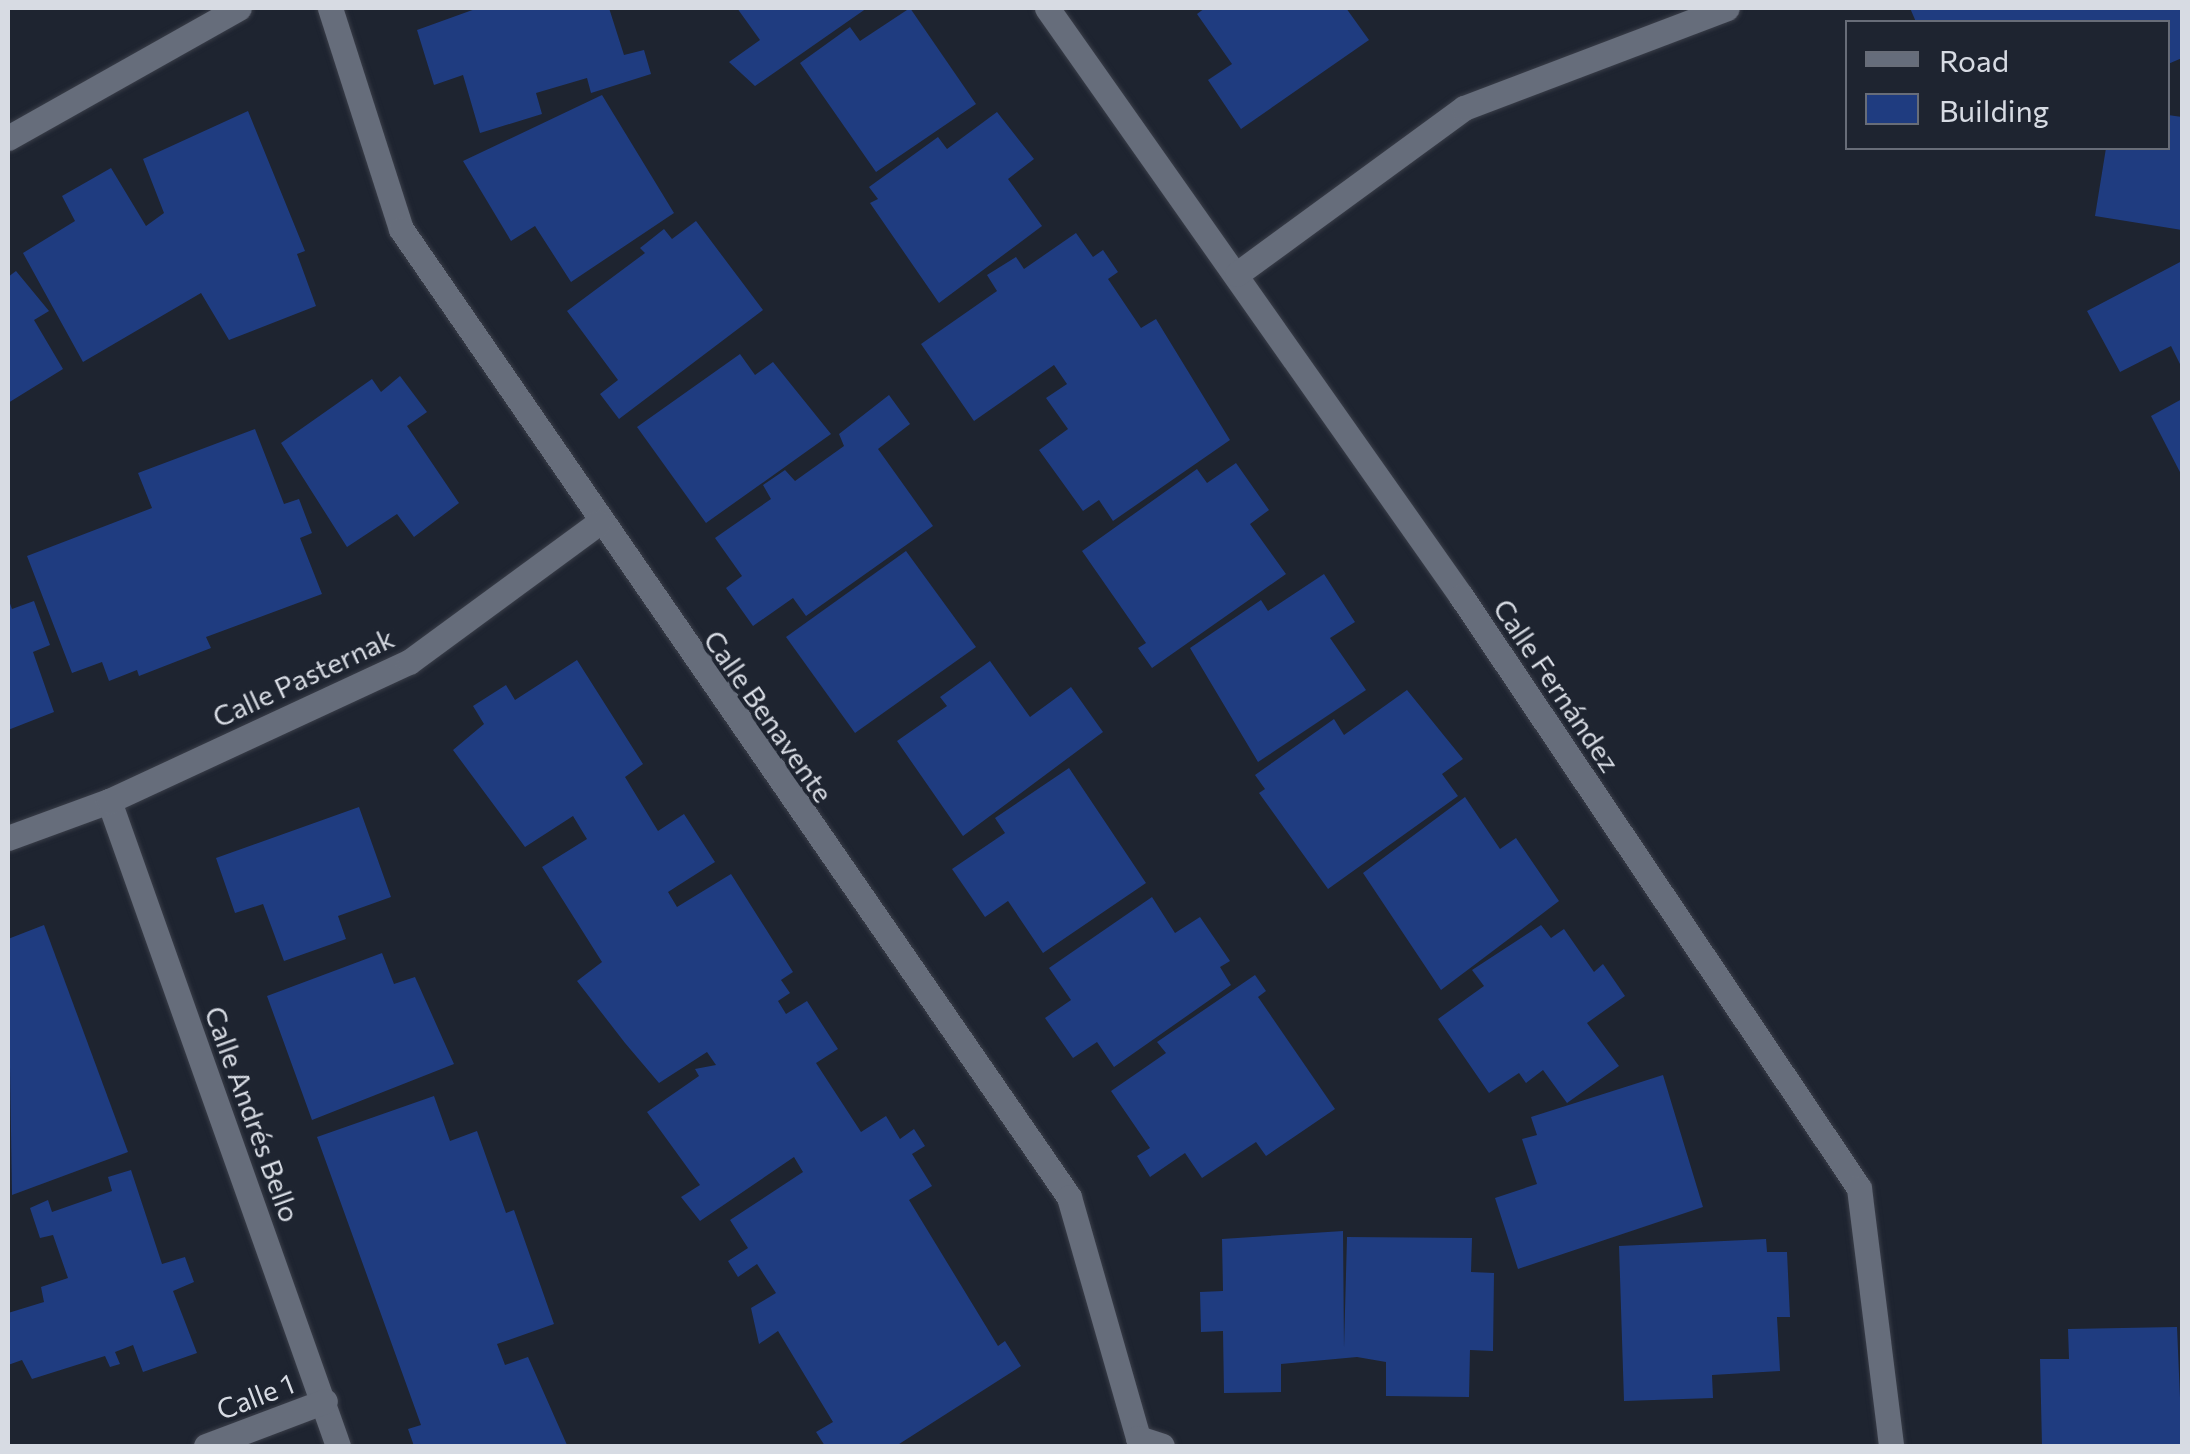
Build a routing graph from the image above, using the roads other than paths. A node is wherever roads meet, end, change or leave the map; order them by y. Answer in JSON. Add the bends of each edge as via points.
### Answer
{"nodes":[{"id":1,"x":238,"y":8,"type":"edge"},
{"id":2,"x":330,"y":8,"type":"edge"},
{"id":3,"x":1047,"y":8,"type":"edge"},
{"id":4,"x":1728,"y":8,"type":"edge"},
{"id":5,"x":8,"y":138,"type":"edge"},
{"id":6,"x":1237,"y":274,"type":"junction"},
{"id":7,"x":598,"y":523,"type":"junction"},
{"id":8,"x":109,"y":802,"type":"junction"},
{"id":9,"x":8,"y":838,"type":"edge"},
{"id":10,"x":325,"y":1401,"type":"junction"},
{"id":11,"x":206,"y":1446,"type":"edge"},
{"id":12,"x":338,"y":1446,"type":"edge"},
{"id":13,"x":1162,"y":1446,"type":"edge"},
{"id":14,"x":1891,"y":1446,"type":"edge"}],
"edges":[{"from":1,"to":5,"type":"street"},
{"from":2,"to":7,"type":"street","name":"Calle Benavente","via":[[401,229]]},
{"from":3,"to":6,"type":"street","name":"Calle Fernández"},
{"from":4,"to":6,"type":"street","via":[[1464,108]]},
{"from":6,"to":14,"type":"street","name":"Calle Fernández","via":[[1858,1188]]},
{"from":7,"to":8,"type":"street","name":"Calle Pasternak","via":[[408,662]]},
{"from":7,"to":13,"type":"street","name":"Calle Benavente","via":[[1069,1196],[1138,1438]]},
{"from":8,"to":9,"type":"street","name":"Calle Pasternak"},
{"from":8,"to":10,"type":"street","name":"Calle Andrés Bello"},
{"from":10,"to":11,"type":"street","name":"Calle 1"},
{"from":10,"to":12,"type":"street","name":"Calle Andrés Bello"}]}
